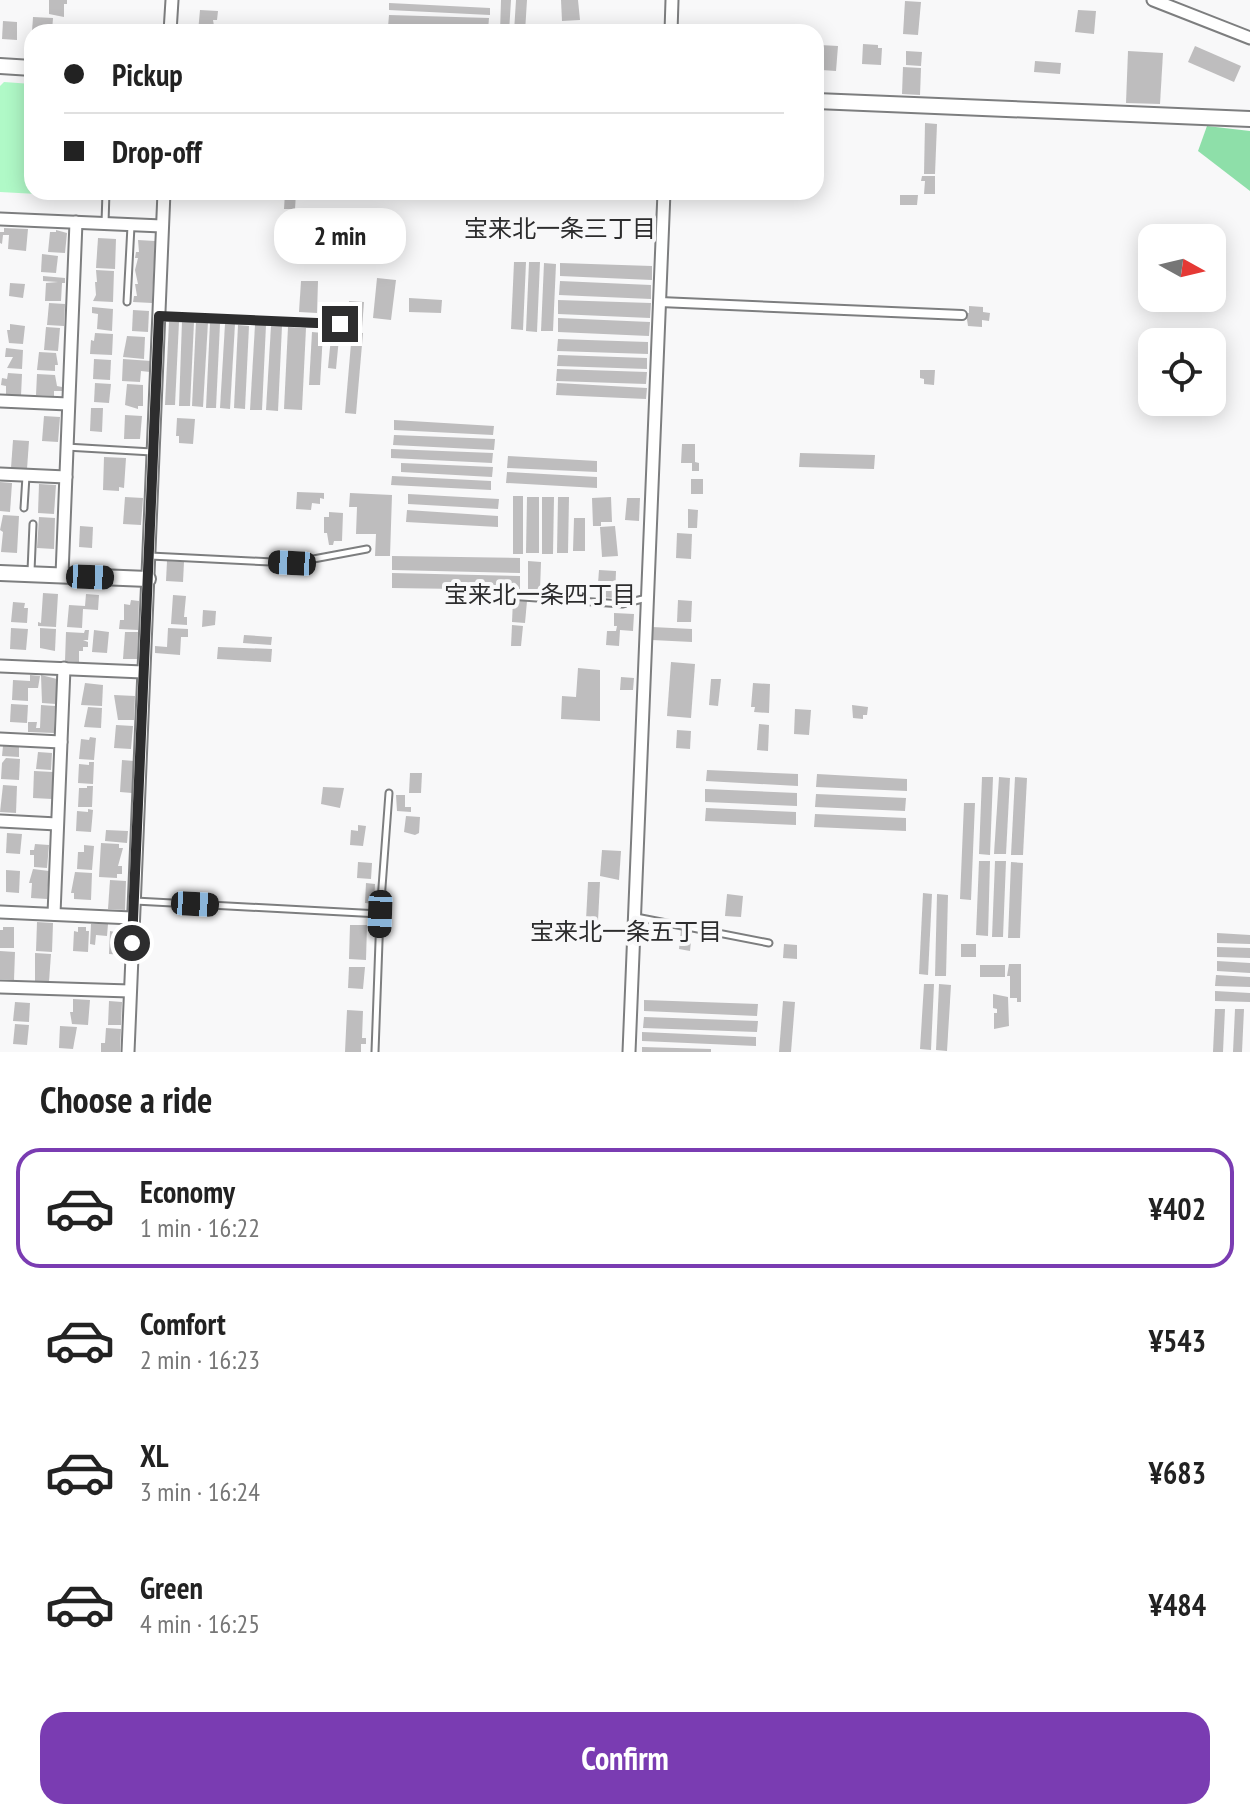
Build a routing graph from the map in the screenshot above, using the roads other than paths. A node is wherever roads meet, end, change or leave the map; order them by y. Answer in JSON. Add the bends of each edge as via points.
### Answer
{"nodes":[{"id":1,"x":172,"y":0,"type":"edge"},
{"id":2,"x":672,"y":0,"type":"edge"},
{"id":3,"x":1153,"y":0,"type":"edge"},
{"id":4,"x":170,"y":24,"type":"edge"},
{"id":5,"x":671,"y":24,"type":"edge"},
{"id":6,"x":1250,"y":38,"type":"edge"},
{"id":7,"x":0,"y":66,"type":"edge"},
{"id":8,"x":24,"y":68,"type":"edge"},
{"id":9,"x":824,"y":101,"type":"edge"},
{"id":10,"x":1250,"y":119,"type":"edge"},
{"id":11,"x":106,"y":200,"type":"edge"},
{"id":12,"x":164,"y":200,"type":"edge"},
{"id":13,"x":664,"y":200,"type":"edge"},
{"id":14,"x":0,"y":219,"type":"edge"},
{"id":15,"x":76,"y":222,"type":"junction"},
{"id":16,"x":105,"y":223,"type":"junction"},
{"id":17,"x":131,"y":225,"type":"junction"},
{"id":18,"x":162,"y":226,"type":"junction"},
{"id":19,"x":127,"y":302,"type":"dead end"},
{"id":20,"x":660,"y":302,"type":"junction"},
{"id":21,"x":962,"y":315,"type":"dead end"},
{"id":22,"x":159,"y":316,"type":"junction"},
{"id":23,"x":340,"y":324,"type":"dead end"},
{"id":24,"x":0,"y":401,"type":"edge"},
{"id":25,"x":68,"y":404,"type":"junction"},
{"id":26,"x":66,"y":447,"type":"junction"},
{"id":27,"x":153,"y":452,"type":"junction"},
{"id":28,"x":0,"y":474,"type":"edge"},
{"id":29,"x":26,"y":475,"type":"junction"},
{"id":30,"x":66,"y":477,"type":"junction"},
{"id":31,"x":24,"y":508,"type":"dead end"},
{"id":32,"x":33,"y":524,"type":"dead end"},
{"id":33,"x":367,"y":549,"type":"dead end"},
{"id":34,"x":149,"y":556,"type":"junction"},
{"id":35,"x":0,"y":573,"type":"edge"},
{"id":36,"x":31,"y":574,"type":"junction"},
{"id":37,"x":62,"y":575,"type":"junction"},
{"id":38,"x":148,"y":579,"type":"junction"},
{"id":39,"x":507,"y":596,"type":"dead end"},
{"id":40,"x":648,"y":598,"type":"junction"},
{"id":41,"x":0,"y":666,"type":"edge"},
{"id":42,"x":64,"y":668,"type":"junction"},
{"id":43,"x":143,"y":672,"type":"junction"},
{"id":44,"x":0,"y":739,"type":"edge"},
{"id":45,"x":61,"y":742,"type":"junction"},
{"id":46,"x":389,"y":793,"type":"dead end"},
{"id":47,"x":0,"y":821,"type":"edge"},
{"id":48,"x":57,"y":824,"type":"junction"},
{"id":49,"x":133,"y":901,"type":"junction"},
{"id":50,"x":0,"y":912,"type":"edge"},
{"id":51,"x":54,"y":914,"type":"junction"},
{"id":52,"x":380,"y":914,"type":"junction"},
{"id":53,"x":635,"y":916,"type":"junction"},
{"id":54,"x":132,"y":918,"type":"junction"},
{"id":55,"x":769,"y":943,"type":"dead end"},
{"id":56,"x":0,"y":987,"type":"edge"},
{"id":57,"x":130,"y":991,"type":"junction"},
{"id":58,"x":128,"y":1052,"type":"edge"},
{"id":59,"x":375,"y":1052,"type":"edge"},
{"id":60,"x":629,"y":1052,"type":"edge"}],
"edges":[{"from":1,"to":4,"type":"street"},
{"from":2,"to":5,"type":"street"},
{"from":3,"to":6,"type":"street"},
{"from":7,"to":8,"type":"street"},
{"from":9,"to":10,"type":"street"},
{"from":11,"to":16,"type":"lane"},
{"from":12,"to":18,"type":"street"},
{"from":13,"to":20,"type":"street"},
{"from":14,"to":15,"type":"street"},
{"from":15,"to":16,"type":"street"},
{"from":15,"to":25,"type":"street"},
{"from":16,"to":17,"type":"street"},
{"from":17,"to":18,"type":"street"},
{"from":17,"to":19,"type":"lane"},
{"from":18,"to":22,"type":"street"},
{"from":20,"to":21,"type":"street"},
{"from":20,"to":40,"type":"street"},
{"from":22,"to":23,"type":"lane"},
{"from":22,"to":27,"type":"street"},
{"from":24,"to":25,"type":"street"},
{"from":25,"to":26,"type":"street"},
{"from":26,"to":27,"type":"lane"},
{"from":26,"to":30,"type":"street"},
{"from":27,"to":34,"type":"street"},
{"from":28,"to":29,"type":"street"},
{"from":29,"to":30,"type":"street"},
{"from":29,"to":31,"type":"lane"},
{"from":30,"to":37,"type":"street"},
{"from":32,"to":36,"type":"lane"},
{"from":33,"to":34,"type":"lane","via":[[292,563]]},
{"from":34,"to":38,"type":"street"},
{"from":35,"to":36,"type":"street"},
{"from":36,"to":37,"type":"street"},
{"from":37,"to":38,"type":"street"},
{"from":38,"to":43,"type":"street"},
{"from":39,"to":40,"type":"lane","via":[[622,604]]},
{"from":40,"to":53,"type":"street"},
{"from":41,"to":42,"type":"street"},
{"from":42,"to":43,"type":"street"},
{"from":42,"to":45,"type":"street"},
{"from":43,"to":49,"type":"street"},
{"from":44,"to":45,"type":"street"},
{"from":45,"to":48,"type":"street"},
{"from":46,"to":52,"type":"lane"},
{"from":47,"to":48,"type":"street"},
{"from":48,"to":51,"type":"street"},
{"from":49,"to":52,"type":"lane"},
{"from":49,"to":54,"type":"street"},
{"from":50,"to":51,"type":"street"},
{"from":51,"to":54,"type":"street"},
{"from":52,"to":59,"type":"lane"},
{"from":53,"to":55,"type":"lane"},
{"from":53,"to":60,"type":"street"},
{"from":54,"to":57,"type":"street"},
{"from":56,"to":57,"type":"street"},
{"from":57,"to":58,"type":"street"}]}
